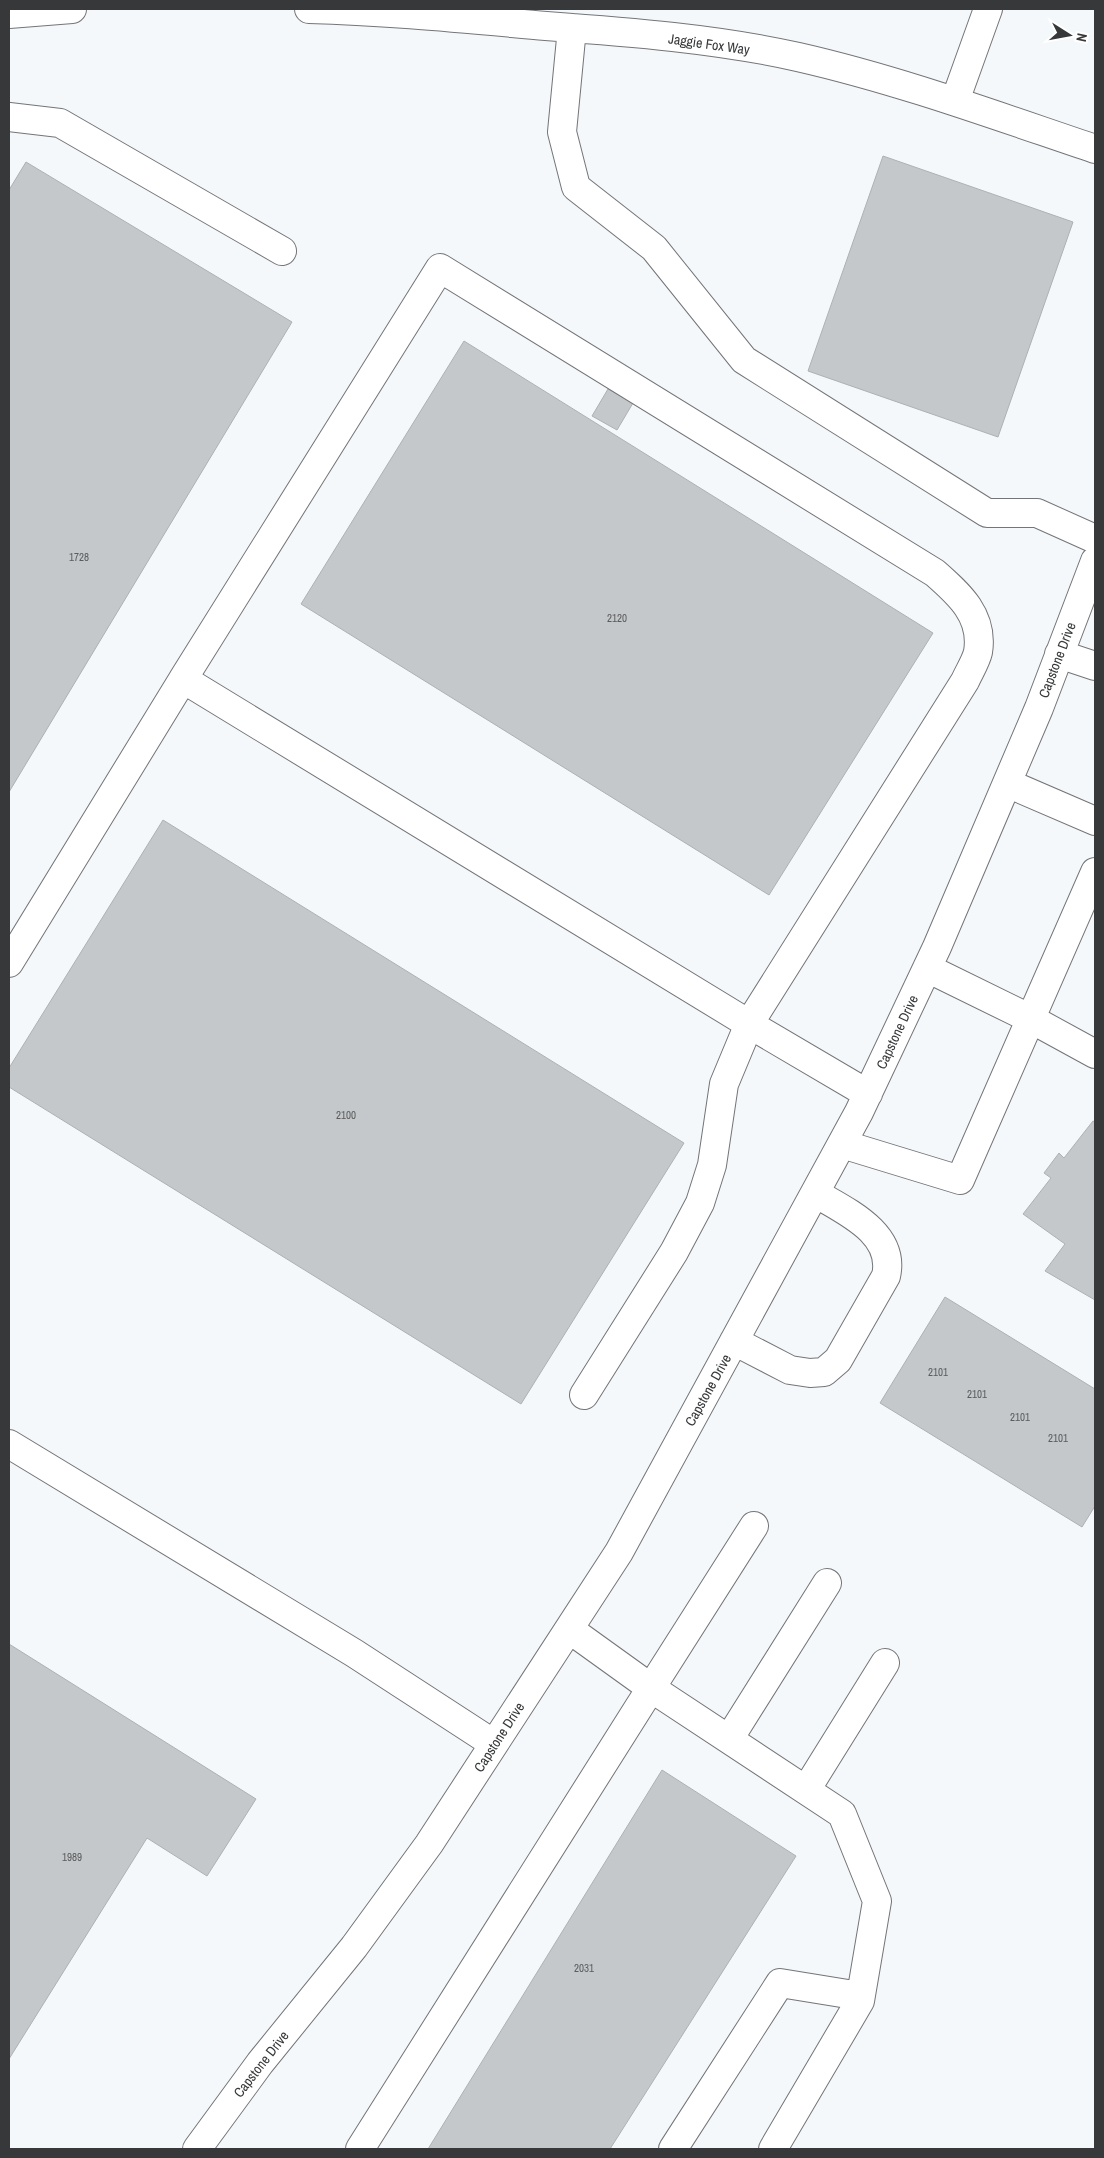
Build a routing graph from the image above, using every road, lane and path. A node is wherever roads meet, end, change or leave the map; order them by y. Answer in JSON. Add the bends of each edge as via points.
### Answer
{"nodes":[{"id":1,"x":72,"y":9,"type":"edge"},
{"id":2,"x":309,"y":9,"type":"edge"},
{"id":3,"x":988,"y":9,"type":"edge"},
{"id":4,"x":20,"y":11,"type":"edge"},
{"id":5,"x":480,"y":14,"type":"edge"},
{"id":6,"x":572,"y":28,"type":"junction"},
{"id":7,"x":955,"y":101,"type":"junction"},
{"id":8,"x":9,"y":117,"type":"edge"},
{"id":9,"x":1095,"y":148,"type":"edge"},
{"id":10,"x":282,"y":251,"type":"dead end"},
{"id":11,"x":1095,"y":539,"type":"edge"},
{"id":12,"x":1095,"y":561,"type":"edge"},
{"id":13,"x":1059,"y":654,"type":"junction"},
{"id":14,"x":1095,"y":666,"type":"edge"},
{"id":15,"x":183,"y":678,"type":"junction"},
{"id":16,"x":1007,"y":783,"type":"junction"},
{"id":17,"x":1095,"y":821,"type":"edge"},
{"id":18,"x":1095,"y":872,"type":"edge"},
{"id":19,"x":9,"y":963,"type":"edge"},
{"id":20,"x":927,"y":968,"type":"junction"},
{"id":21,"x":1031,"y":1019,"type":"junction"},
{"id":22,"x":749,"y":1024,"type":"junction"},
{"id":23,"x":1095,"y":1054,"type":"edge"},
{"id":24,"x":868,"y":1094,"type":"junction"},
{"id":25,"x":842,"y":1144,"type":"junction"},
{"id":26,"x":815,"y":1193,"type":"junction"},
{"id":27,"x":734,"y":1341,"type":"junction"},
{"id":28,"x":584,"y":1395,"type":"dead end"},
{"id":29,"x":9,"y":1444,"type":"edge"},
{"id":30,"x":754,"y":1526,"type":"dead end"},
{"id":31,"x":827,"y":1583,"type":"dead end"},
{"id":32,"x":569,"y":1629,"type":"junction"},
{"id":33,"x":885,"y":1663,"type":"dead end"},
{"id":34,"x":651,"y":1688,"type":"junction"},
{"id":35,"x":729,"y":1739,"type":"junction"},
{"id":36,"x":494,"y":1744,"type":"junction"},
{"id":37,"x":806,"y":1790,"type":"junction"},
{"id":38,"x":860,"y":1996,"type":"junction"},
{"id":39,"x":197,"y":2149,"type":"edge"},
{"id":40,"x":360,"y":2149,"type":"edge"},
{"id":41,"x":673,"y":2149,"type":"edge"},
{"id":42,"x":773,"y":2149,"type":"edge"}],
"edges":[{"from":1,"to":4,"type":"street"},
{"from":2,"to":5,"type":"street","name":"Jaggie Fox Way"},
{"from":3,"to":7,"type":"street"},
{"from":5,"to":6,"type":"street","name":"Jaggie Fox Way"},
{"from":6,"to":7,"type":"street","name":"Jaggie Fox Way","via":[[698,41],[798,57]]},
{"from":6,"to":11,"type":"street","via":[[562,132],[576,187],[654,248],[744,360],[987,512],[1037,512]]},
{"from":7,"to":9,"type":"street","name":"Jaggie Fox Way"},
{"from":8,"to":10,"type":"street","via":[[60,123]]},
{"from":12,"to":13,"type":"street","name":"Capstone Drive"},
{"from":13,"to":14,"type":"street"},
{"from":13,"to":16,"type":"street","name":"Capstone Drive"},
{"from":15,"to":19,"type":"street"},
{"from":15,"to":22,"type":"street"},
{"from":15,"to":22,"type":"street","via":[[440,268],[935,574],[960,595],[973,614],[978,633],[978,654],[965,681]]},
{"from":16,"to":17,"type":"street"},
{"from":16,"to":20,"type":"street","name":"Capstone Drive"},
{"from":18,"to":21,"type":"street"},
{"from":20,"to":21,"type":"street"},
{"from":20,"to":24,"type":"street","name":"Capstone Drive"},
{"from":21,"to":23,"type":"street"},
{"from":21,"to":25,"type":"street","via":[[960,1180]]},
{"from":22,"to":24,"type":"street"},
{"from":22,"to":28,"type":"street","via":[[724,1084],[712,1165],[700,1203],[674,1252]]},
{"from":24,"to":25,"type":"street","name":"Capstone Drive"},
{"from":25,"to":26,"type":"street","name":"Capstone Drive"},
{"from":26,"to":27,"type":"street","name":"Capstone Drive"},
{"from":26,"to":27,"type":"street","via":[[874,1232],[889,1263],[886,1276],[838,1360],[824,1372],[790,1370]]},
{"from":27,"to":32,"type":"street","name":"Capstone Drive","via":[[619,1552]]},
{"from":29,"to":36,"type":"street","via":[[354,1653]]},
{"from":30,"to":34,"type":"street"},
{"from":31,"to":35,"type":"street"},
{"from":32,"to":34,"type":"street"},
{"from":32,"to":36,"type":"street","name":"Capstone Drive"},
{"from":33,"to":37,"type":"street"},
{"from":34,"to":35,"type":"street"},
{"from":34,"to":40,"type":"street"},
{"from":35,"to":37,"type":"street"},
{"from":36,"to":39,"type":"street","name":"Capstone Drive","via":[[429,1844],[354,1947],[260,2063]]},
{"from":37,"to":38,"type":"street","via":[[842,1814],[877,1901]]},
{"from":38,"to":41,"type":"street","via":[[780,1983]]},
{"from":38,"to":42,"type":"street"}]}
